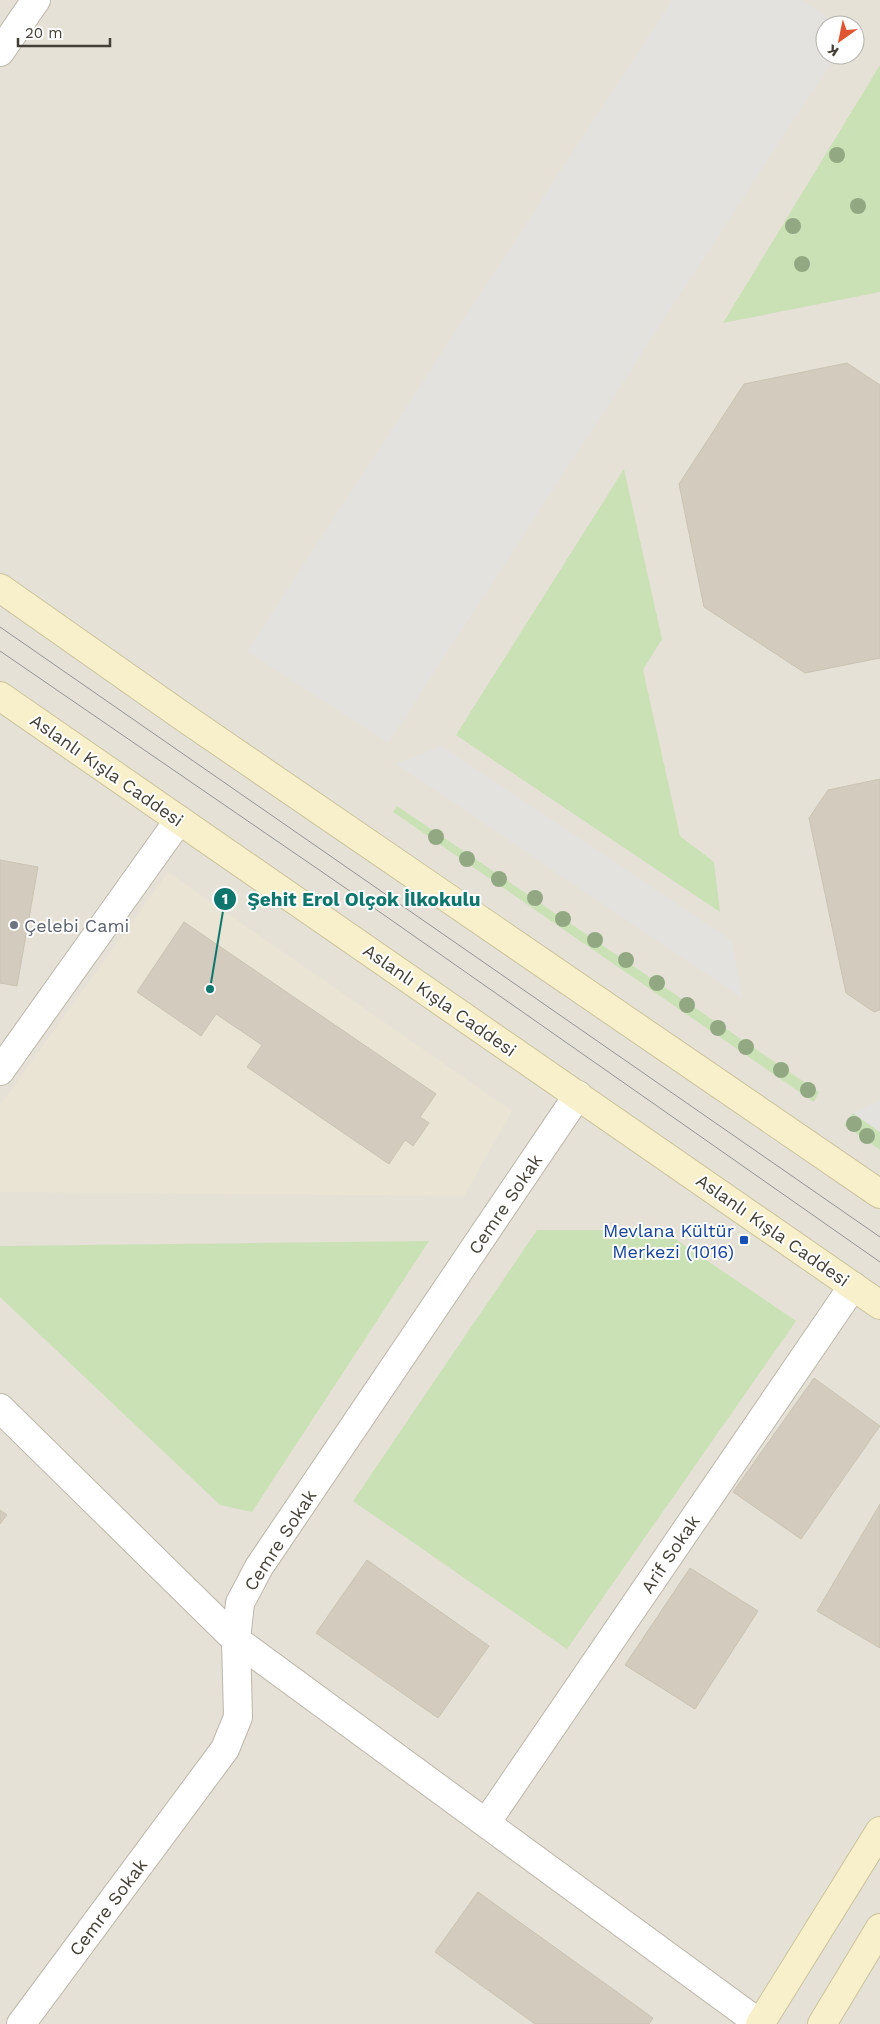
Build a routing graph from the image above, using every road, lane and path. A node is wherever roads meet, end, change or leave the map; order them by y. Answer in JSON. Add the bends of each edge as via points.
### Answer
{"nodes":[{"id":1,"x":36,"y":0,"type":"edge"},
{"id":2,"x":0,"y":52,"type":"edge"},
{"id":3,"x":0,"y":588,"type":"edge"},
{"id":4,"x":0,"y":696,"type":"edge"},
{"id":5,"x":179,"y":820,"type":"junction"},
{"id":6,"x":0,"y":1071,"type":"edge"},
{"id":7,"x":578,"y":1095,"type":"junction"},
{"id":8,"x":880,"y":1194,"type":"edge"},
{"id":9,"x":854,"y":1286,"type":"junction"},
{"id":10,"x":880,"y":1306,"type":"edge"},
{"id":11,"x":0,"y":1408,"type":"edge"},
{"id":12,"x":236,"y":1640,"type":"junction"},
{"id":13,"x":486,"y":1823,"type":"junction"},
{"id":14,"x":880,"y":1831,"type":"edge"},
{"id":15,"x":880,"y":1928,"type":"edge"},
{"id":16,"x":21,"y":2024,"type":"edge"},
{"id":17,"x":760,"y":2024,"type":"edge"},
{"id":18,"x":822,"y":2024,"type":"edge"}],
"edges":[{"from":1,"to":2,"type":"street"},
{"from":3,"to":8,"type":"main road"},
{"from":4,"to":5,"type":"main road","name":"Aslanlı Kışla Caddesi"},
{"from":5,"to":6,"type":"street"},
{"from":5,"to":7,"type":"main road","name":"Aslanlı Kışla Caddesi"},
{"from":7,"to":9,"type":"main road","name":"Aslanlı Kışla Caddesi"},
{"from":7,"to":12,"type":"street","name":"Cemre Sokak","via":[[259,1567],[240,1603]]},
{"from":9,"to":10,"type":"main road","name":"Aslanlı Kışla Caddesi"},
{"from":9,"to":13,"type":"street","name":"Arif Sokak"},
{"from":11,"to":12,"type":"street"},
{"from":12,"to":13,"type":"street"},
{"from":12,"to":16,"type":"street","name":"Cemre Sokak","via":[[238,1717],[226,1749]]},
{"from":13,"to":17,"type":"street"},
{"from":14,"to":17,"type":"main road"},
{"from":15,"to":18,"type":"main road"}]}
